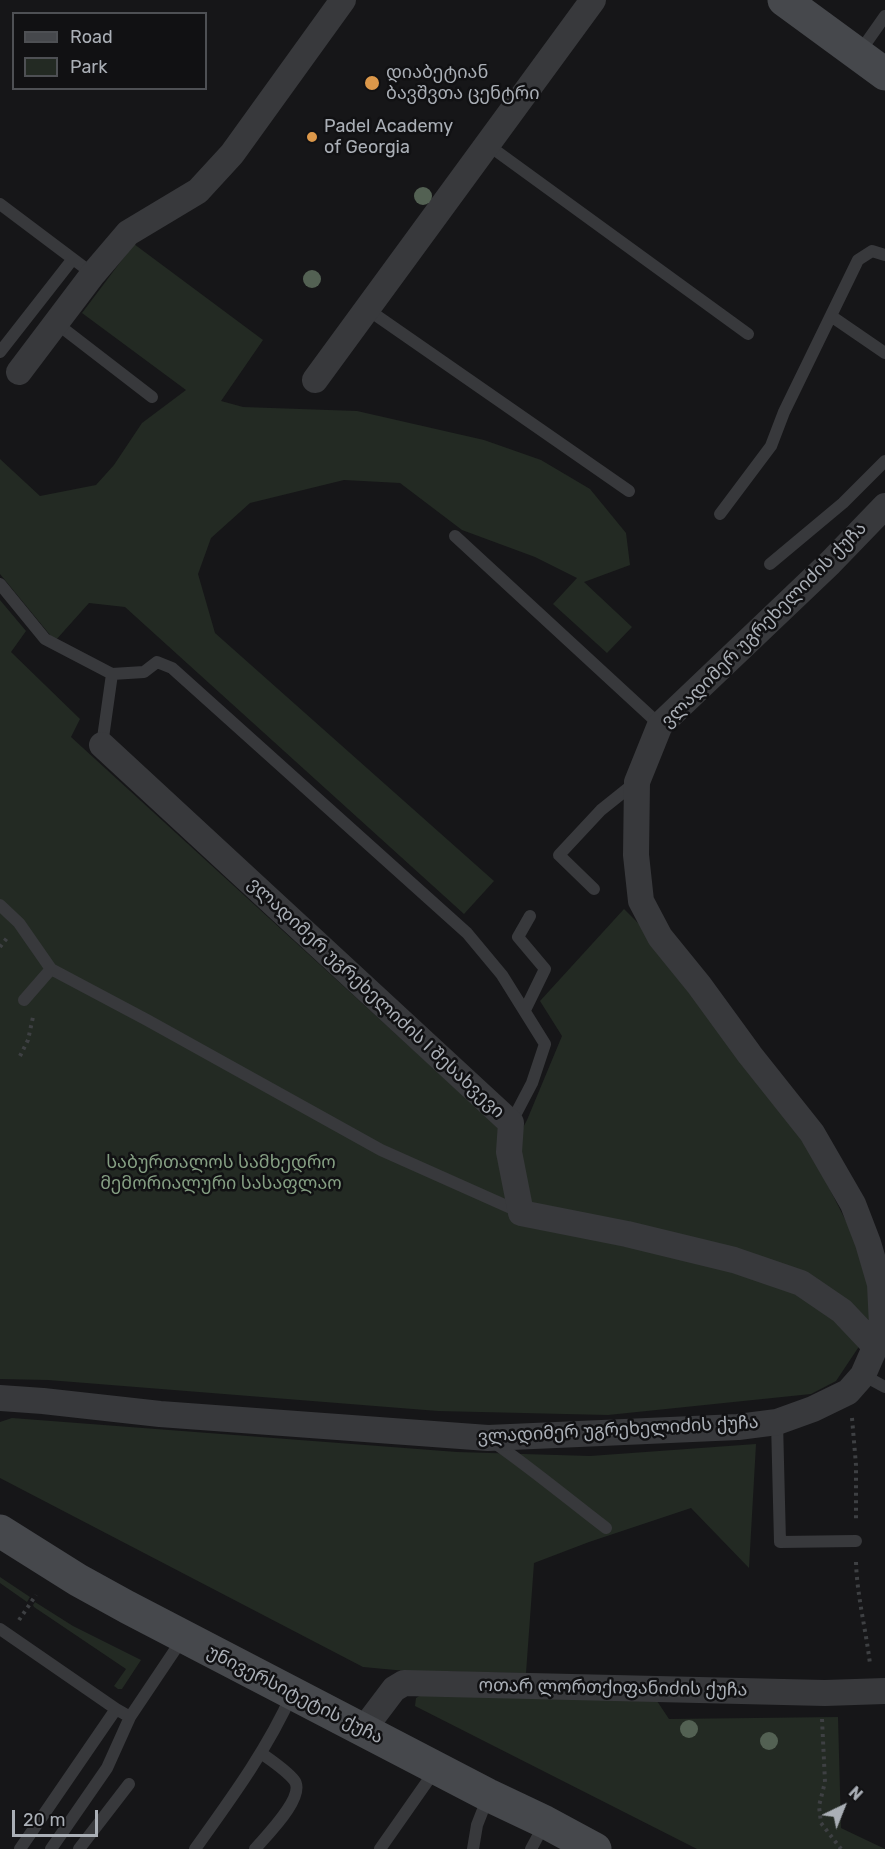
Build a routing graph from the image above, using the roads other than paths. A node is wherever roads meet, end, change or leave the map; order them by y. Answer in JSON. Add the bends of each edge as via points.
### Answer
{"nodes":[{"id":1,"x":344,"y":0,"type":"edge"},
{"id":2,"x":593,"y":0,"type":"edge"},
{"id":3,"x":784,"y":0,"type":"edge"},
{"id":4,"x":885,"y":16,"type":"edge"},
{"id":5,"x":858,"y":54,"type":"junction"},
{"id":6,"x":885,"y":74,"type":"edge"},
{"id":7,"x":488,"y":145,"type":"junction"},
{"id":8,"x":0,"y":204,"type":"edge"},
{"id":9,"x":885,"y":255,"type":"edge"},
{"id":10,"x":82,"y":267,"type":"junction"},
{"id":11,"x":367,"y":309,"type":"junction"},
{"id":12,"x":831,"y":316,"type":"junction"},
{"id":13,"x":56,"y":323,"type":"junction"},
{"id":14,"x":748,"y":334,"type":"dead end"},
{"id":15,"x":0,"y":352,"type":"edge"},
{"id":16,"x":885,"y":352,"type":"edge"},
{"id":17,"x":19,"y":372,"type":"dead end"},
{"id":18,"x":315,"y":380,"type":"dead end"},
{"id":19,"x":152,"y":397,"type":"dead end"},
{"id":20,"x":885,"y":461,"type":"edge"},
{"id":21,"x":629,"y":491,"type":"dead end"},
{"id":22,"x":885,"y":506,"type":"edge"},
{"id":23,"x":720,"y":514,"type":"dead end"},
{"id":24,"x":454,"y":536,"type":"dead end"},
{"id":25,"x":770,"y":564,"type":"dead end"},
{"id":26,"x":0,"y":584,"type":"edge"},
{"id":27,"x":112,"y":674,"type":"junction"},
{"id":28,"x":660,"y":725,"type":"junction"},
{"id":29,"x":102,"y":745,"type":"joint"},
{"id":30,"x":637,"y":782,"type":"junction"},
{"id":31,"x":594,"y":889,"type":"dead end"},
{"id":32,"x":0,"y":905,"type":"edge"},
{"id":33,"x":531,"y":916,"type":"dead end"},
{"id":34,"x":51,"y":969,"type":"junction"},
{"id":35,"x":24,"y":1000,"type":"dead end"},
{"id":36,"x":525,"y":1010,"type":"junction"},
{"id":37,"x":511,"y":1122,"type":"junction"},
{"id":38,"x":521,"y":1212,"type":"junction"},
{"id":39,"x":876,"y":1347,"type":"junction"},
{"id":40,"x":866,"y":1384,"type":"edge"},
{"id":41,"x":0,"y":1398,"type":"edge"},
{"id":42,"x":777,"y":1422,"type":"junction"},
{"id":43,"x":488,"y":1438,"type":"junction"},
{"id":44,"x":606,"y":1528,"type":"dead end"},
{"id":45,"x":0,"y":1531,"type":"edge"},
{"id":46,"x":856,"y":1541,"type":"road end"},
{"id":47,"x":0,"y":1629,"type":"edge"},
{"id":48,"x":184,"y":1637,"type":"junction"},
{"id":49,"x":880,"y":1691,"type":"edge"},
{"id":50,"x":293,"y":1693,"type":"junction"},
{"id":51,"x":116,"y":1709,"type":"junction"},
{"id":52,"x":130,"y":1717,"type":"junction"},
{"id":53,"x":363,"y":1730,"type":"junction"},
{"id":54,"x":261,"y":1753,"type":"junction"},
{"id":55,"x":436,"y":1768,"type":"junction"},
{"id":56,"x":129,"y":1784,"type":"dead end"},
{"id":57,"x":488,"y":1795,"type":"junction"},
{"id":58,"x":538,"y":1836,"type":"edge"},
{"id":59,"x":20,"y":1849,"type":"edge"},
{"id":60,"x":51,"y":1849,"type":"edge"},
{"id":61,"x":79,"y":1849,"type":"edge"},
{"id":62,"x":195,"y":1849,"type":"edge"},
{"id":63,"x":255,"y":1849,"type":"edge"},
{"id":64,"x":380,"y":1849,"type":"edge"},
{"id":65,"x":473,"y":1849,"type":"edge"},
{"id":66,"x":595,"y":1849,"type":"edge"}],
"edges":[{"from":1,"to":10,"type":"street","via":[[232,154],[198,191],[128,233]]},
{"from":2,"to":7,"type":"street"},
{"from":3,"to":5,"type":"main road"},
{"from":4,"to":5,"type":"lane"},
{"from":5,"to":6,"type":"main road"},
{"from":7,"to":11,"type":"street"},
{"from":7,"to":14,"type":"lane"},
{"from":8,"to":10,"type":"lane"},
{"from":9,"to":12,"type":"lane","via":[[873,251],[858,260]]},
{"from":10,"to":13,"type":"street"},
{"from":10,"to":15,"type":"lane"},
{"from":11,"to":18,"type":"street"},
{"from":11,"to":21,"type":"lane"},
{"from":12,"to":16,"type":"lane"},
{"from":12,"to":23,"type":"lane","via":[[771,446]]},
{"from":13,"to":17,"type":"street"},
{"from":13,"to":19,"type":"lane"},
{"from":20,"to":25,"type":"lane","via":[[843,503]]},
{"from":22,"to":28,"type":"street","name":"ვლადიმერ უგრეხელიძის ქუჩა"},
{"from":24,"to":28,"type":"lane"},
{"from":26,"to":27,"type":"lane","via":[[45,639]]},
{"from":27,"to":29,"type":"lane"},
{"from":27,"to":36,"type":"lane","via":[[144,672],[157,662],[172,668],[466,933],[502,975]]},
{"from":28,"to":30,"type":"street","name":"ვლადიმერ უგრეხელიძის ქუჩა"},
{"from":29,"to":37,"type":"street","name":"ვლადიმერ უგრეხელიძის I შესახვევი"},
{"from":30,"to":31,"type":"lane","via":[[601,810],[559,855]]},
{"from":30,"to":39,"type":"street","name":"ვლადიმერ უგრეხელიძის ქუჩა","via":[[636,855],[641,900],[660,937],[812,1133],[853,1204],[880,1284],[882,1325]]},
{"from":32,"to":34,"type":"lane","via":[[19,923]]},
{"from":33,"to":36,"type":"lane","via":[[518,937],[545,969]]},
{"from":34,"to":35,"type":"lane"},
{"from":34,"to":38,"type":"lane","via":[[381,1150]]},
{"from":36,"to":37,"type":"lane","via":[[545,1044],[532,1083]]},
{"from":37,"to":38,"type":"street","name":"ვლადიმერ უგრეხელიძის I შესახვევი","via":[[509,1152]]},
{"from":38,"to":39,"type":"street","via":[[734,1260],[801,1283],[842,1311]]},
{"from":39,"to":40,"type":"street","name":"ვლადიმერ უგრეხელიძის ქუჩა"},
{"from":40,"to":42,"type":"street","name":"ვლადიმერ უგრეხელიძის ქუჩა"},
{"from":41,"to":43,"type":"street","name":"ვლადიმერ უგრეხელიძის ქუჩა"},
{"from":42,"to":43,"type":"street","name":"ვლადიმერ უგრეხელიძის ქუჩა"},
{"from":42,"to":46,"type":"lane","via":[[780,1542]]},
{"from":43,"to":44,"type":"lane"},
{"from":45,"to":48,"type":"main road","name":"უნივერსიტეტის ქუჩა","via":[[78,1580]]},
{"from":47,"to":51,"type":"lane"},
{"from":48,"to":50,"type":"main road","name":"უნივერსიტეტის ქუჩა"},
{"from":48,"to":52,"type":"lane"},
{"from":49,"to":53,"type":"street","name":"ოთარ ლორთქიფანიძის ქუჩა","via":[[814,1693],[404,1683],[394,1689]]},
{"from":50,"to":53,"type":"main road","name":"უნივერსიტეტის ქუჩა"},
{"from":50,"to":54,"type":"lane"},
{"from":51,"to":52,"type":"lane"},
{"from":51,"to":59,"type":"lane"},
{"from":52,"to":60,"type":"lane","via":[[107,1768]]},
{"from":53,"to":55,"type":"main road","name":"უნივერსიტეტის ქუჩა"},
{"from":54,"to":62,"type":"lane"},
{"from":54,"to":63,"type":"lane","via":[[295,1781],[298,1790],[294,1802]]},
{"from":55,"to":57,"type":"main road","name":"უნივერსიტეტის ქუჩა"},
{"from":55,"to":64,"type":"lane"},
{"from":56,"to":61,"type":"lane"},
{"from":57,"to":58,"type":"main road","name":"უნივერსიტეტის ქუჩა"},
{"from":57,"to":65,"type":"lane"},
{"from":58,"to":66,"type":"main road","name":"უნივერსიტეტის ქუჩა"}]}
